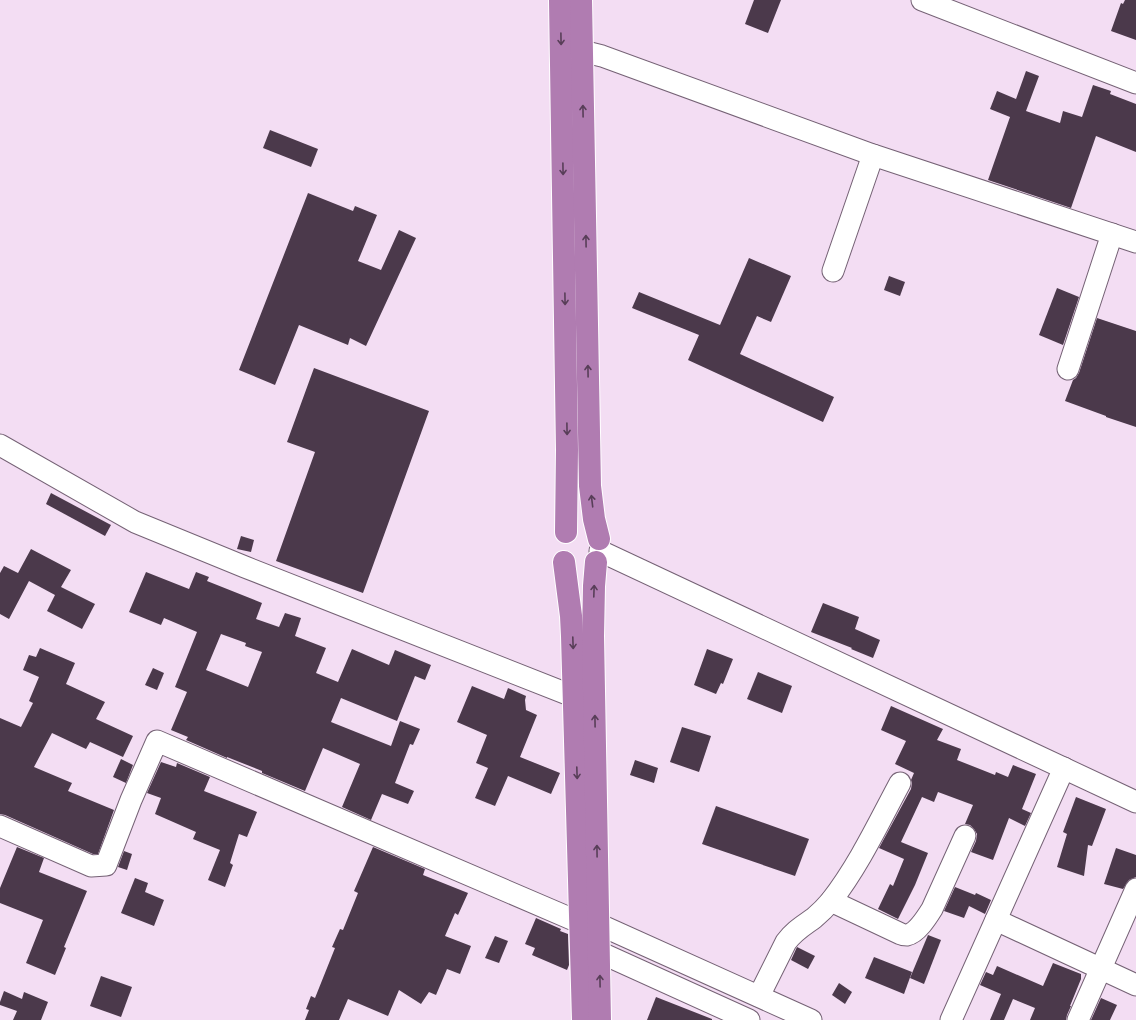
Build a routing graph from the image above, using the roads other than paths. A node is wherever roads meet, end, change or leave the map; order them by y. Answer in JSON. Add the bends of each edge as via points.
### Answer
{"nodes":[{"id":1,"x":560,"y":0,"type":"edge"},
{"id":2,"x":581,"y":0,"type":"edge"},
{"id":3,"x":922,"y":0,"type":"edge"},
{"id":4,"x":582,"y":52,"type":"junction"},
{"id":5,"x":1136,"y":83,"type":"edge"},
{"id":6,"x":873,"y":154,"type":"junction"},
{"id":7,"x":1112,"y":234,"type":"junction"},
{"id":8,"x":1136,"y":242,"type":"edge"},
{"id":9,"x":833,"y":272,"type":"dead end"},
{"id":10,"x":1068,"y":369,"type":"dead end"},
{"id":11,"x":0,"y":445,"type":"edge"},
{"id":12,"x":566,"y":532,"type":"junction"},
{"id":13,"x":598,"y":551,"type":"junction"},
{"id":14,"x":564,"y":562,"type":"junction"},
{"id":15,"x":575,"y":697,"type":"junction"},
{"id":16,"x":1064,"y":768,"type":"junction"},
{"id":17,"x":900,"y":783,"type":"dead end"},
{"id":18,"x":1136,"y":802,"type":"edge"},
{"id":19,"x":0,"y":826,"type":"edge"},
{"id":20,"x":965,"y":836,"type":"dead end"},
{"id":21,"x":1136,"y":889,"type":"edge"},
{"id":22,"x":831,"y":901,"type":"junction"},
{"id":23,"x":996,"y":920,"type":"junction"},
{"id":24,"x":590,"y":923,"type":"junction"},
{"id":25,"x":599,"y":952,"type":"junction"},
{"id":26,"x":1101,"y":969,"type":"junction"},
{"id":27,"x":1136,"y":985,"type":"edge"},
{"id":28,"x":759,"y":996,"type":"junction"},
{"id":29,"x":583,"y":1020,"type":"edge"},
{"id":30,"x":600,"y":1020,"type":"edge"},
{"id":31,"x":749,"y":1020,"type":"edge"},
{"id":32,"x":811,"y":1020,"type":"edge"},
{"id":33,"x":951,"y":1020,"type":"edge"},
{"id":34,"x":1078,"y":1020,"type":"edge"}],
"edges":[{"from":1,"to":12,"type":"highway","one_way":true},
{"from":2,"to":4,"type":"highway"},
{"from":3,"to":5,"type":"street"},
{"from":4,"to":6,"type":"street","via":[[602,56]]},
{"from":13,"to":4,"type":"highway","one_way":true,"via":[[590,486]]},
{"from":6,"to":7,"type":"street"},
{"from":6,"to":9,"type":"street"},
{"from":7,"to":8,"type":"street"},
{"from":7,"to":10,"type":"street"},
{"from":11,"to":15,"type":"street","via":[[135,522]]},
{"from":12,"to":13,"type":"highway","via":[[578,527],[590,530],[595,534]]},
{"from":12,"to":14,"type":"highway","via":[[559,544],[560,557]]},
{"from":13,"to":14,"type":"highway","via":[[590,566],[584,569],[570,567]]},
{"from":13,"to":16,"type":"street"},
{"from":24,"to":13,"type":"highway","one_way":true,"via":[[594,586]]},
{"from":14,"to":15,"type":"highway","one_way":true,"via":[[571,616]]},
{"from":15,"to":24,"type":"highway","one_way":true},
{"from":16,"to":18,"type":"street"},
{"from":16,"to":23,"type":"street"},
{"from":17,"to":22,"type":"street","via":[[858,860]]},
{"from":19,"to":24,"type":"street","via":[[91,866],[106,864],[157,741]]},
{"from":20,"to":22,"type":"street","via":[[932,909],[917,929],[908,935]]},
{"from":21,"to":26,"type":"street"},
{"from":22,"to":28,"type":"street","via":[[824,910],[790,936]]},
{"from":23,"to":26,"type":"street"},
{"from":23,"to":33,"type":"street"},
{"from":24,"to":25,"type":"highway"},
{"from":24,"to":28,"type":"street"},
{"from":24,"to":29,"type":"highway"},
{"from":30,"to":25,"type":"highway","one_way":true},
{"from":25,"to":31,"type":"street"},
{"from":26,"to":27,"type":"street"},
{"from":26,"to":34,"type":"street"},
{"from":28,"to":32,"type":"street"}]}
